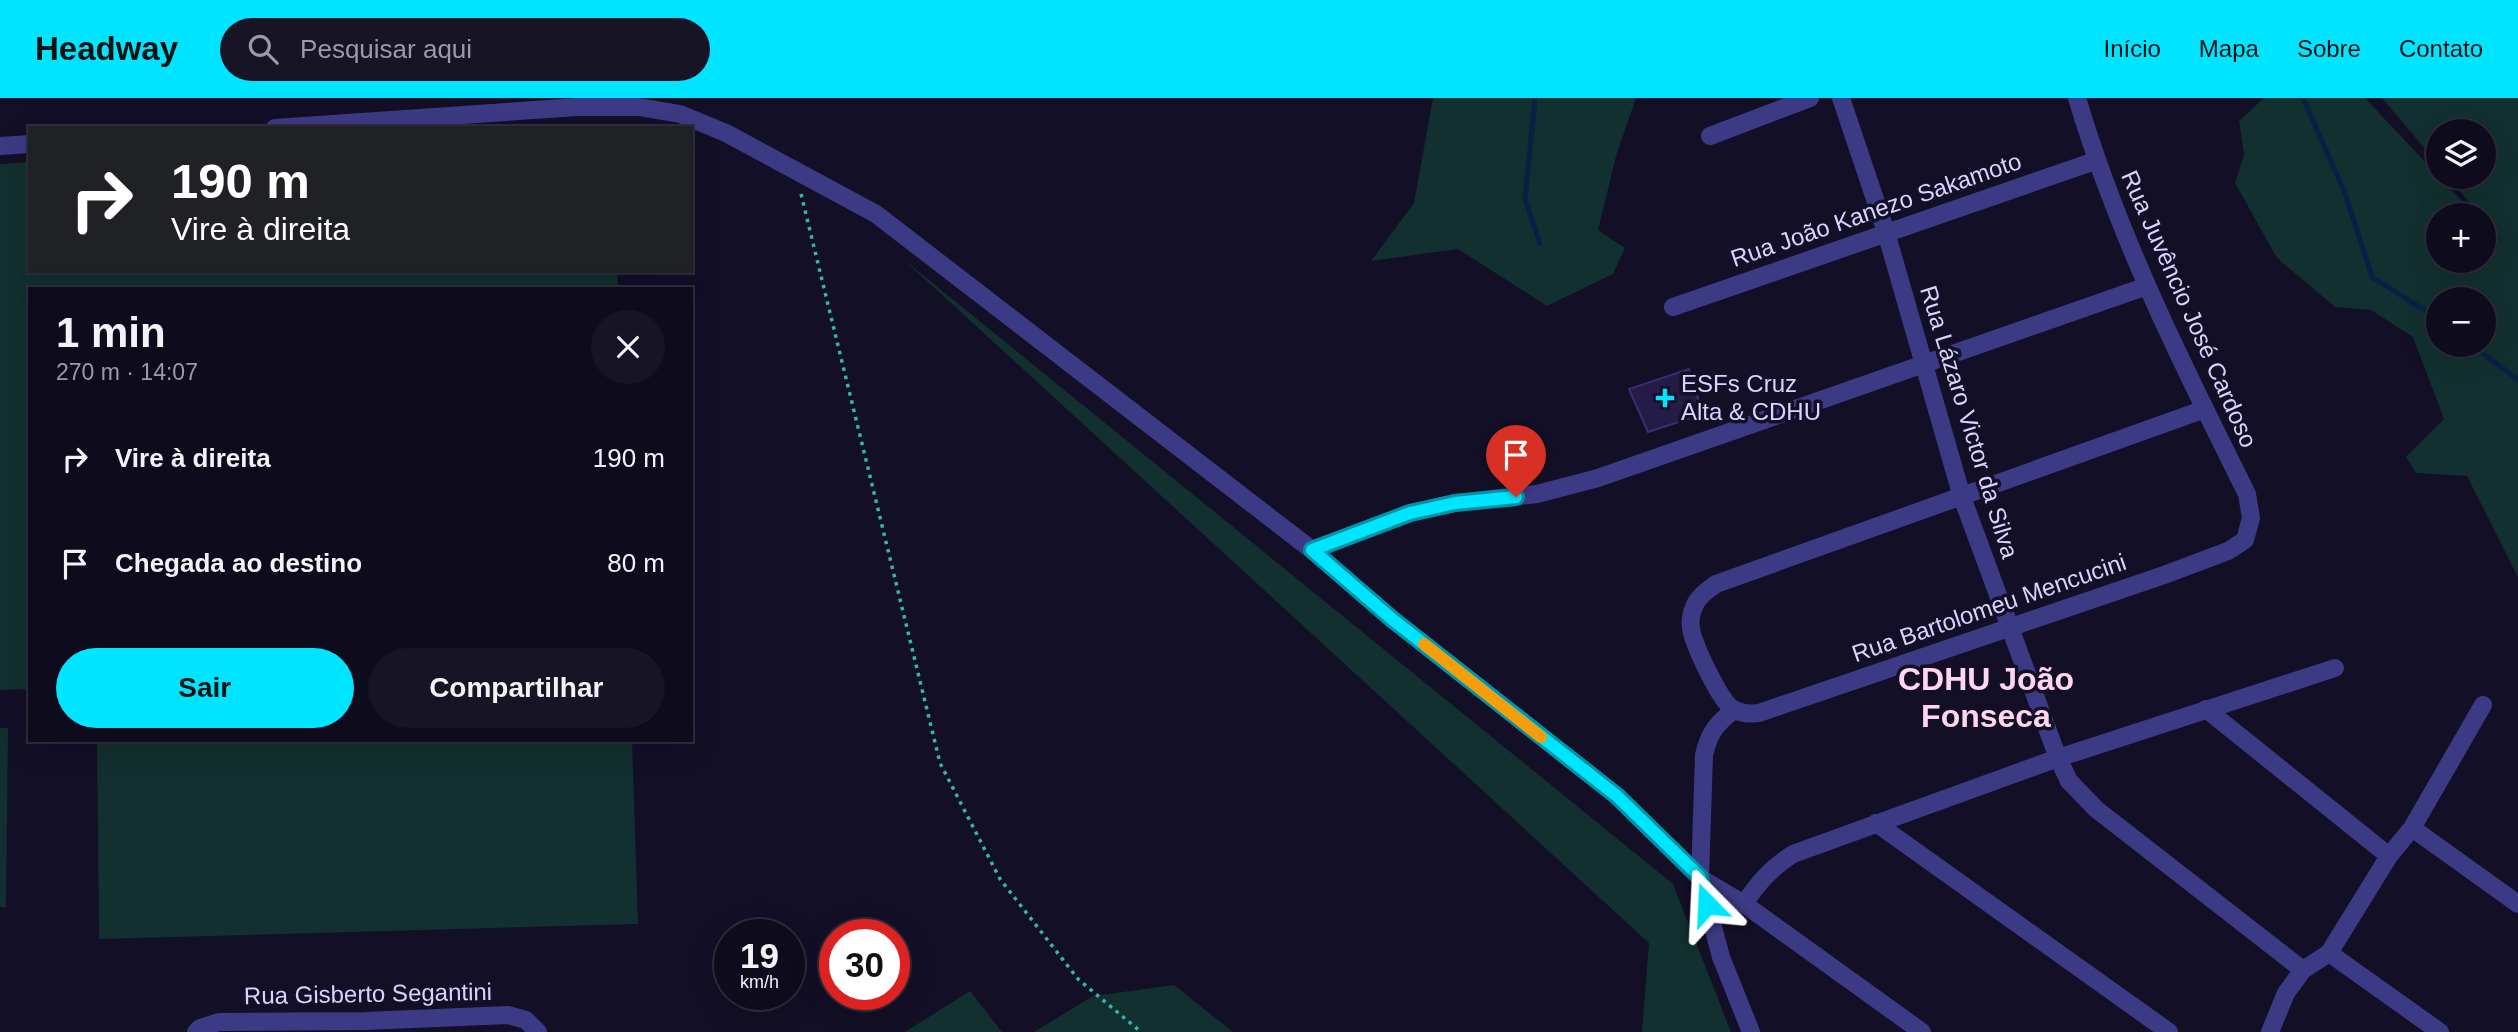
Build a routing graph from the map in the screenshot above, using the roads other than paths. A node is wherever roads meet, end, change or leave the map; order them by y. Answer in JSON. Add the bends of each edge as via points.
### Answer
{"nodes":[{"id":1,"x":1810,"y":98,"type":"edge"},
{"id":2,"x":1841,"y":98,"type":"edge"},
{"id":3,"x":2077,"y":98,"type":"edge"},
{"id":4,"x":304,"y":126,"type":"edge"},
{"id":5,"x":1710,"y":135,"type":"dead end"},
{"id":6,"x":28,"y":144,"type":"edge"},
{"id":7,"x":0,"y":146,"type":"edge"},
{"id":8,"x":2095,"y":161,"type":"junction"},
{"id":9,"x":1885,"y":232,"type":"junction"},
{"id":10,"x":2147,"y":286,"type":"junction"},
{"id":11,"x":1673,"y":307,"type":"dead end"},
{"id":12,"x":1923,"y":366,"type":"junction"},
{"id":13,"x":2205,"y":409,"type":"junction"},
{"id":14,"x":1962,"y":497,"type":"junction"},
{"id":15,"x":2245,"y":540,"type":"joint"},
{"id":16,"x":1312,"y":550,"type":"junction"},
{"id":17,"x":2011,"y":626,"type":"junction"},
{"id":18,"x":2335,"y":668,"type":"dead end"},
{"id":19,"x":2483,"y":705,"type":"dead end"},
{"id":20,"x":2206,"y":709,"type":"junction"},
{"id":21,"x":1740,"y":712,"type":"junction"},
{"id":22,"x":2058,"y":758,"type":"junction"},
{"id":23,"x":1876,"y":823,"type":"junction"},
{"id":24,"x":2412,"y":828,"type":"junction"},
{"id":25,"x":2389,"y":856,"type":"junction"},
{"id":26,"x":1700,"y":877,"type":"junction"},
{"id":27,"x":1744,"y":904,"type":"junction"},
{"id":28,"x":2518,"y":904,"type":"edge"},
{"id":29,"x":2329,"y":953,"type":"junction"},
{"id":30,"x":2303,"y":970,"type":"junction"},
{"id":31,"x":366,"y":1026,"type":"edge"},
{"id":32,"x":196,"y":1032,"type":"edge"},
{"id":33,"x":538,"y":1032,"type":"edge"},
{"id":34,"x":1751,"y":1032,"type":"edge"},
{"id":35,"x":1922,"y":1032,"type":"edge"},
{"id":36,"x":2169,"y":1032,"type":"edge"},
{"id":37,"x":2270,"y":1032,"type":"edge"},
{"id":38,"x":2440,"y":1032,"type":"edge"}],
"edges":[{"from":1,"to":5,"type":"street"},
{"from":2,"to":9,"type":"street","name":"Rua Lázaro Victor da Silva"},
{"from":3,"to":8,"type":"street","name":"Rua Juvêncio José Cardoso"},
{"from":4,"to":16,"type":"street","via":[[639,107],[680,114],[726,133],[876,214]]},
{"from":6,"to":7,"type":"street"},
{"from":8,"to":9,"type":"street","name":"Rua João Kanezo Sakamoto"},
{"from":8,"to":10,"type":"street","name":"Rua Juvêncio José Cardoso"},
{"from":9,"to":11,"type":"street","name":"Rua João Kanezo Sakamoto"},
{"from":9,"to":12,"type":"street","name":"Rua Lázaro Victor da Silva"},
{"from":10,"to":12,"type":"street"},
{"from":10,"to":13,"type":"street","name":"Rua Juvêncio José Cardoso"},
{"from":12,"to":14,"type":"street","name":"Rua Lázaro Victor da Silva"},
{"from":12,"to":16,"type":"street","via":[[1598,478],[1537,494],[1410,513]]},
{"from":13,"to":14,"type":"street"},
{"from":13,"to":15,"type":"street","name":"Rua Juvêncio José Cardoso","via":[[2247,494],[2251,518]]},
{"from":14,"to":17,"type":"street","name":"Rua Lázaro Victor da Silva"},
{"from":14,"to":21,"type":"street","via":[[1716,584],[1702,594],[1694,605],[1691,628],[1724,701]]},
{"from":15,"to":17,"type":"street","name":"Rua Bartolomeu Mencucini","via":[[2215,556]]},
{"from":16,"to":26,"type":"street","via":[[1617,796]]},
{"from":17,"to":21,"type":"street","name":"Rua Bartolomeu Mencucini","via":[[1759,713]]},
{"from":17,"to":22,"type":"street","name":"Rua Lázaro Victor da Silva"},
{"from":18,"to":20,"type":"street"},
{"from":19,"to":24,"type":"street"},
{"from":20,"to":22,"type":"street"},
{"from":20,"to":25,"type":"street"},
{"from":21,"to":26,"type":"street","via":[[1721,719],[1708,737]]},
{"from":22,"to":23,"type":"street"},
{"from":22,"to":30,"type":"street","name":"Rua Lázaro Victor da Silva","via":[[2069,781],[2096,809]]},
{"from":23,"to":27,"type":"street","via":[[1793,854],[1760,881]]},
{"from":23,"to":36,"type":"street"},
{"from":24,"to":25,"type":"street"},
{"from":24,"to":28,"type":"street"},
{"from":25,"to":29,"type":"street"},
{"from":26,"to":27,"type":"street"},
{"from":26,"to":34,"type":"street","via":[[1721,957]]},
{"from":27,"to":35,"type":"street"},
{"from":29,"to":30,"type":"street"},
{"from":29,"to":38,"type":"street"},
{"from":30,"to":37,"type":"street","via":[[2286,993]]},
{"from":31,"to":32,"type":"street","name":"Rua Gisberto Segantini","via":[[219,1022]]},
{"from":31,"to":33,"type":"street","name":"Rua Gisberto Segantini","via":[[508,1015],[526,1020]]}]}
